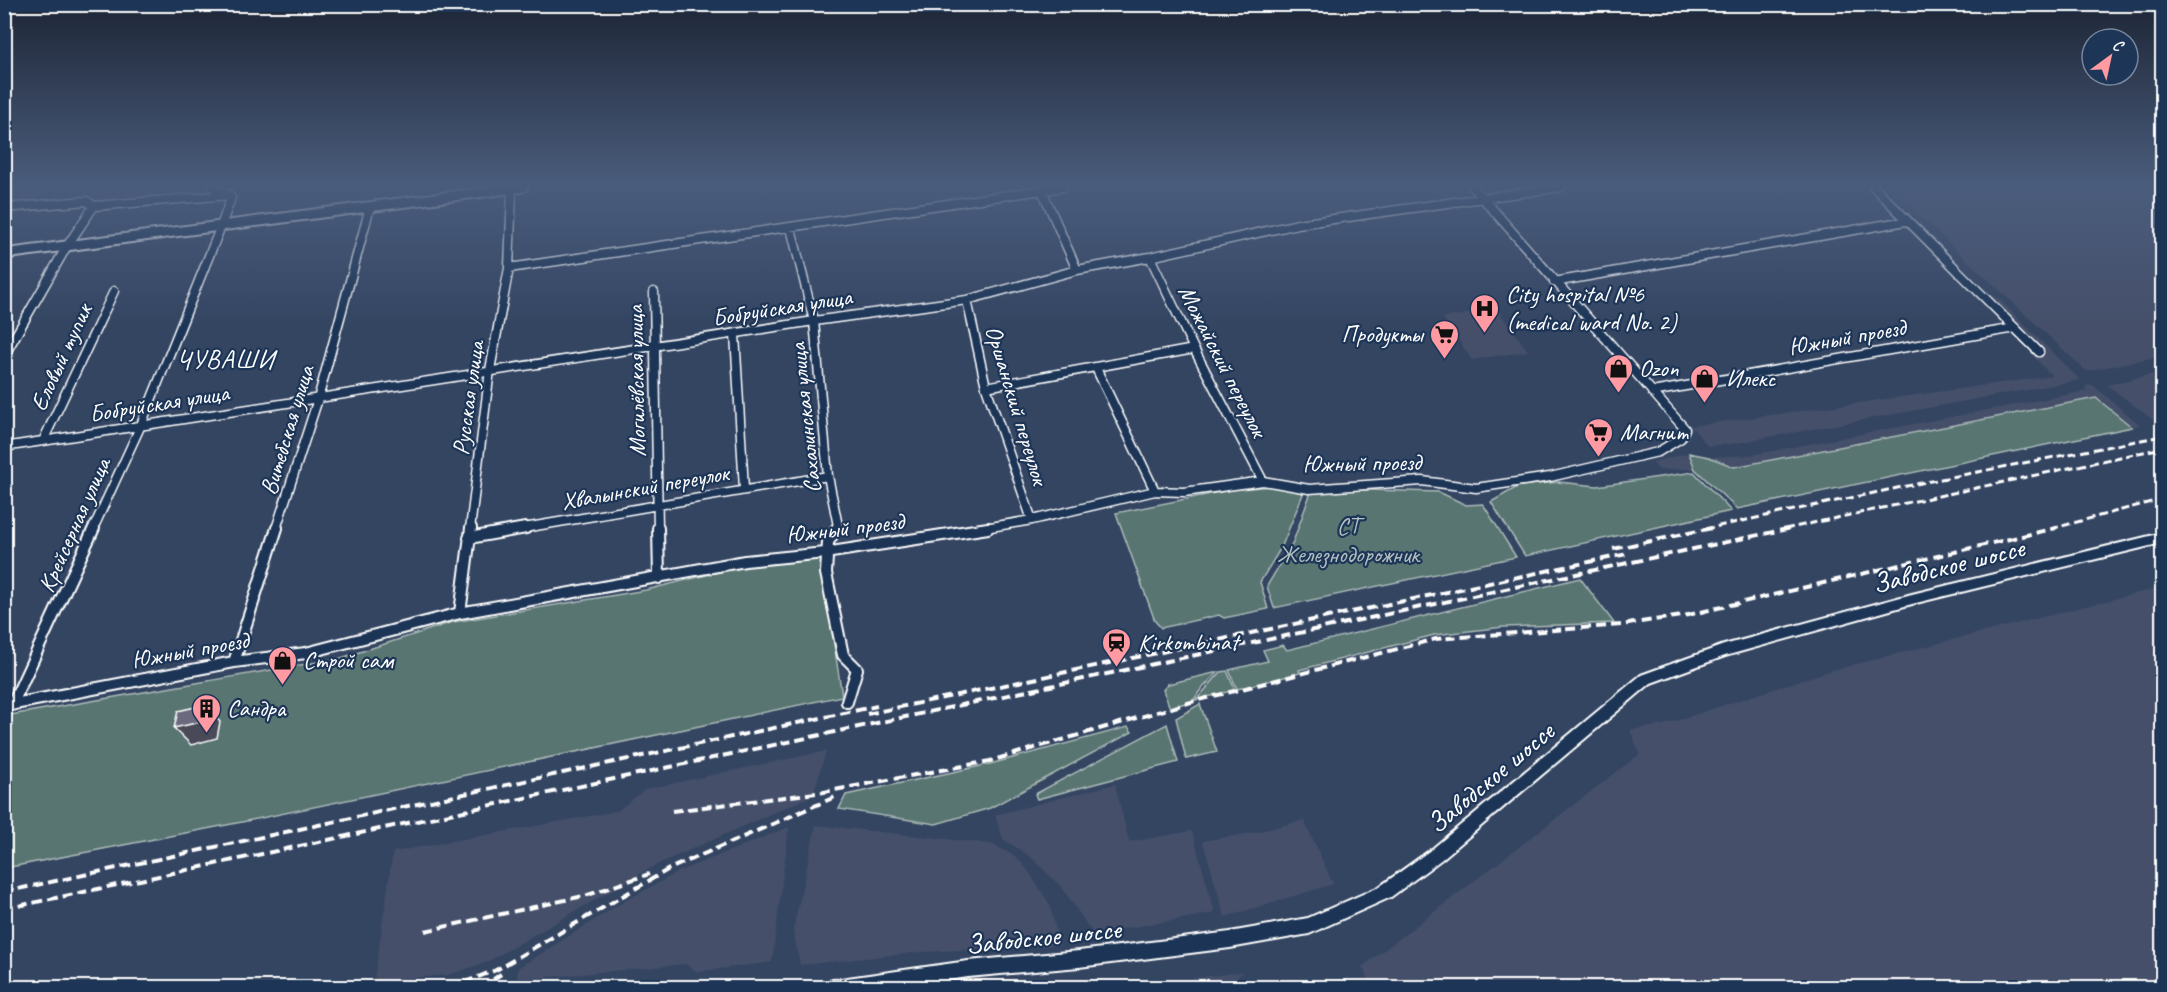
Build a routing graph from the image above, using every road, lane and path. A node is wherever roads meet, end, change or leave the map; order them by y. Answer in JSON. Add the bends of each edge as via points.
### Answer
{"nodes":[{"id":1,"x":76,"y":233,"type":"edge"},
{"id":2,"x":165,"y":233,"type":"edge"},
{"id":3,"x":218,"y":233,"type":"edge"},
{"id":4,"x":363,"y":233,"type":"edge"},
{"id":5,"x":510,"y":233,"type":"edge"},
{"id":6,"x":754,"y":233,"type":"edge"},
{"id":7,"x":792,"y":233,"type":"edge"},
{"id":8,"x":1061,"y":233,"type":"edge"},
{"id":9,"x":1256,"y":233,"type":"edge"},
{"id":10,"x":1512,"y":233,"type":"edge"},
{"id":11,"x":1835,"y":233,"type":"edge"},
{"id":12,"x":1919,"y":233,"type":"edge"},
{"id":13,"x":67,"y":246,"type":"junction"},
{"id":14,"x":4,"y":254,"type":"edge"},
{"id":15,"x":1150,"y":257,"type":"junction"},
{"id":16,"x":509,"y":268,"type":"junction"},
{"id":17,"x":1077,"y":270,"type":"junction"},
{"id":18,"x":1554,"y":282,"type":"junction"},
{"id":19,"x":114,"y":291,"type":"dead end"},
{"id":20,"x":654,"y":292,"type":"dead end"},
{"id":21,"x":967,"y":300,"type":"junction"},
{"id":22,"x":814,"y":321,"type":"junction"},
{"id":23,"x":2015,"y":328,"type":"junction"},
{"id":24,"x":735,"y":334,"type":"junction"},
{"id":25,"x":656,"y":346,"type":"junction"},
{"id":26,"x":1194,"y":349,"type":"junction"},
{"id":27,"x":2039,"y":352,"type":"dead end"},
{"id":28,"x":4,"y":357,"type":"edge"},
{"id":29,"x":1096,"y":368,"type":"junction"},
{"id":30,"x":490,"y":370,"type":"junction"},
{"id":31,"x":986,"y":387,"type":"junction"},
{"id":32,"x":1652,"y":392,"type":"junction"},
{"id":33,"x":318,"y":399,"type":"junction"},
{"id":34,"x":141,"y":425,"type":"junction"},
{"id":35,"x":43,"y":441,"type":"junction"},
{"id":36,"x":4,"y":447,"type":"edge"},
{"id":37,"x":828,"y":476,"type":"junction"},
{"id":38,"x":1263,"y":481,"type":"junction"},
{"id":39,"x":744,"y":489,"type":"junction"},
{"id":40,"x":1155,"y":491,"type":"junction"},
{"id":41,"x":656,"y":506,"type":"junction"},
{"id":42,"x":1032,"y":520,"type":"junction"},
{"id":43,"x":469,"y":538,"type":"junction"},
{"id":44,"x":2163,"y":538,"type":"edge"},
{"id":45,"x":826,"y":553,"type":"junction"},
{"id":46,"x":658,"y":578,"type":"junction"},
{"id":47,"x":460,"y":613,"type":"junction"},
{"id":48,"x":234,"y":663,"type":"junction"},
{"id":49,"x":847,"y":702,"type":"dead end"},
{"id":50,"x":8,"y":705,"type":"edge"},
{"id":51,"x":833,"y":987,"type":"edge"}],
"edges":[{"from":1,"to":13,"type":"street"},
{"from":2,"to":13,"type":"main road"},
{"from":3,"to":34,"type":"street","name":"Крейсерная улица"},
{"from":4,"to":33,"type":"street","name":"Витебская улица"},
{"from":5,"to":16,"type":"street","name":"Русская улица"},
{"from":6,"to":16,"type":"street"},
{"from":7,"to":22,"type":"street","name":"Сахалинская улица"},
{"from":8,"to":17,"type":"street"},
{"from":9,"to":15,"type":"street","name":"Бобруйская улица"},
{"from":10,"to":18,"type":"street"},
{"from":11,"to":18,"type":"street"},
{"from":12,"to":23,"type":"street"},
{"from":13,"to":14,"type":"main road"},
{"from":13,"to":28,"type":"street"},
{"from":15,"to":17,"type":"street","name":"Бобруйская улица"},
{"from":15,"to":26,"type":"street","name":"Можайский переулок"},
{"from":16,"to":30,"type":"street","name":"Русская улица"},
{"from":17,"to":21,"type":"street","name":"Бобруйская улица"},
{"from":18,"to":32,"type":"street"},
{"from":19,"to":35,"type":"street","name":"Еловый тупик"},
{"from":20,"to":25,"type":"street","name":"Могилёвская улица"},
{"from":21,"to":22,"type":"street","name":"Бобруйская улица"},
{"from":21,"to":31,"type":"street","name":"Оршанский переулок"},
{"from":22,"to":24,"type":"street","name":"Бобруйская улица"},
{"from":22,"to":37,"type":"street","name":"Сахалинская улица"},
{"from":23,"to":27,"type":"street"},
{"from":23,"to":32,"type":"street","name":"Южный проезд"},
{"from":24,"to":25,"type":"street","name":"Бобруйская улица"},
{"from":24,"to":39,"type":"street"},
{"from":25,"to":30,"type":"street","name":"Бобруйская улица"},
{"from":25,"to":41,"type":"street","name":"Могилёвская улица"},
{"from":26,"to":29,"type":"street"},
{"from":26,"to":38,"type":"street","name":"Можайский переулок"},
{"from":29,"to":31,"type":"street"},
{"from":29,"to":40,"type":"street"},
{"from":30,"to":33,"type":"street","name":"Бобруйская улица"},
{"from":30,"to":43,"type":"street","name":"Русская улица"},
{"from":31,"to":42,"type":"street","name":"Оршанский переулок"},
{"from":32,"to":38,"type":"street","name":"Южный проезд","via":[[1684,429],[1681,438],[1671,446],[1652,454],[1550,477],[1476,488],[1422,481],[1309,489]]},
{"from":33,"to":34,"type":"street","name":"Бобруйская улица"},
{"from":33,"to":48,"type":"street","name":"Витебская улица"},
{"from":34,"to":35,"type":"street","name":"Бобруйская улица"},
{"from":34,"to":50,"type":"street","name":"Крейсерная улица"},
{"from":35,"to":36,"type":"street","name":"Бобруйская улица"},
{"from":37,"to":39,"type":"street","name":"Хвалынский переулок"},
{"from":37,"to":45,"type":"street","name":"Сахалинская улица","via":[[838,526]]},
{"from":38,"to":40,"type":"street","name":"Южный проезд","via":[[1184,492]]},
{"from":39,"to":41,"type":"street","name":"Хвалынский переулок"},
{"from":40,"to":42,"type":"street","name":"Южный проезд"},
{"from":41,"to":43,"type":"street","name":"Хвалынский переулок"},
{"from":41,"to":46,"type":"street","name":"Могилёвская улица"},
{"from":42,"to":45,"type":"street","name":"Южный проезд"},
{"from":43,"to":47,"type":"street","name":"Русская улица"},
{"from":44,"to":51,"type":"main road","name":"Заводское шоссе","via":[[1901,602],[1724,651],[1646,679],[1437,854],[1385,892],[1310,926],[1218,942]]},
{"from":45,"to":46,"type":"street","name":"Южный проезд","via":[[745,561]]},
{"from":45,"to":49,"type":"street","name":"Сахалинская улица","via":[[826,573],[843,655],[857,669]]},
{"from":46,"to":47,"type":"street","name":"Южный проезд"},
{"from":47,"to":48,"type":"street","name":"Южный проезд","via":[[306,653]]},
{"from":48,"to":50,"type":"street","name":"Южный проезд"}]}
